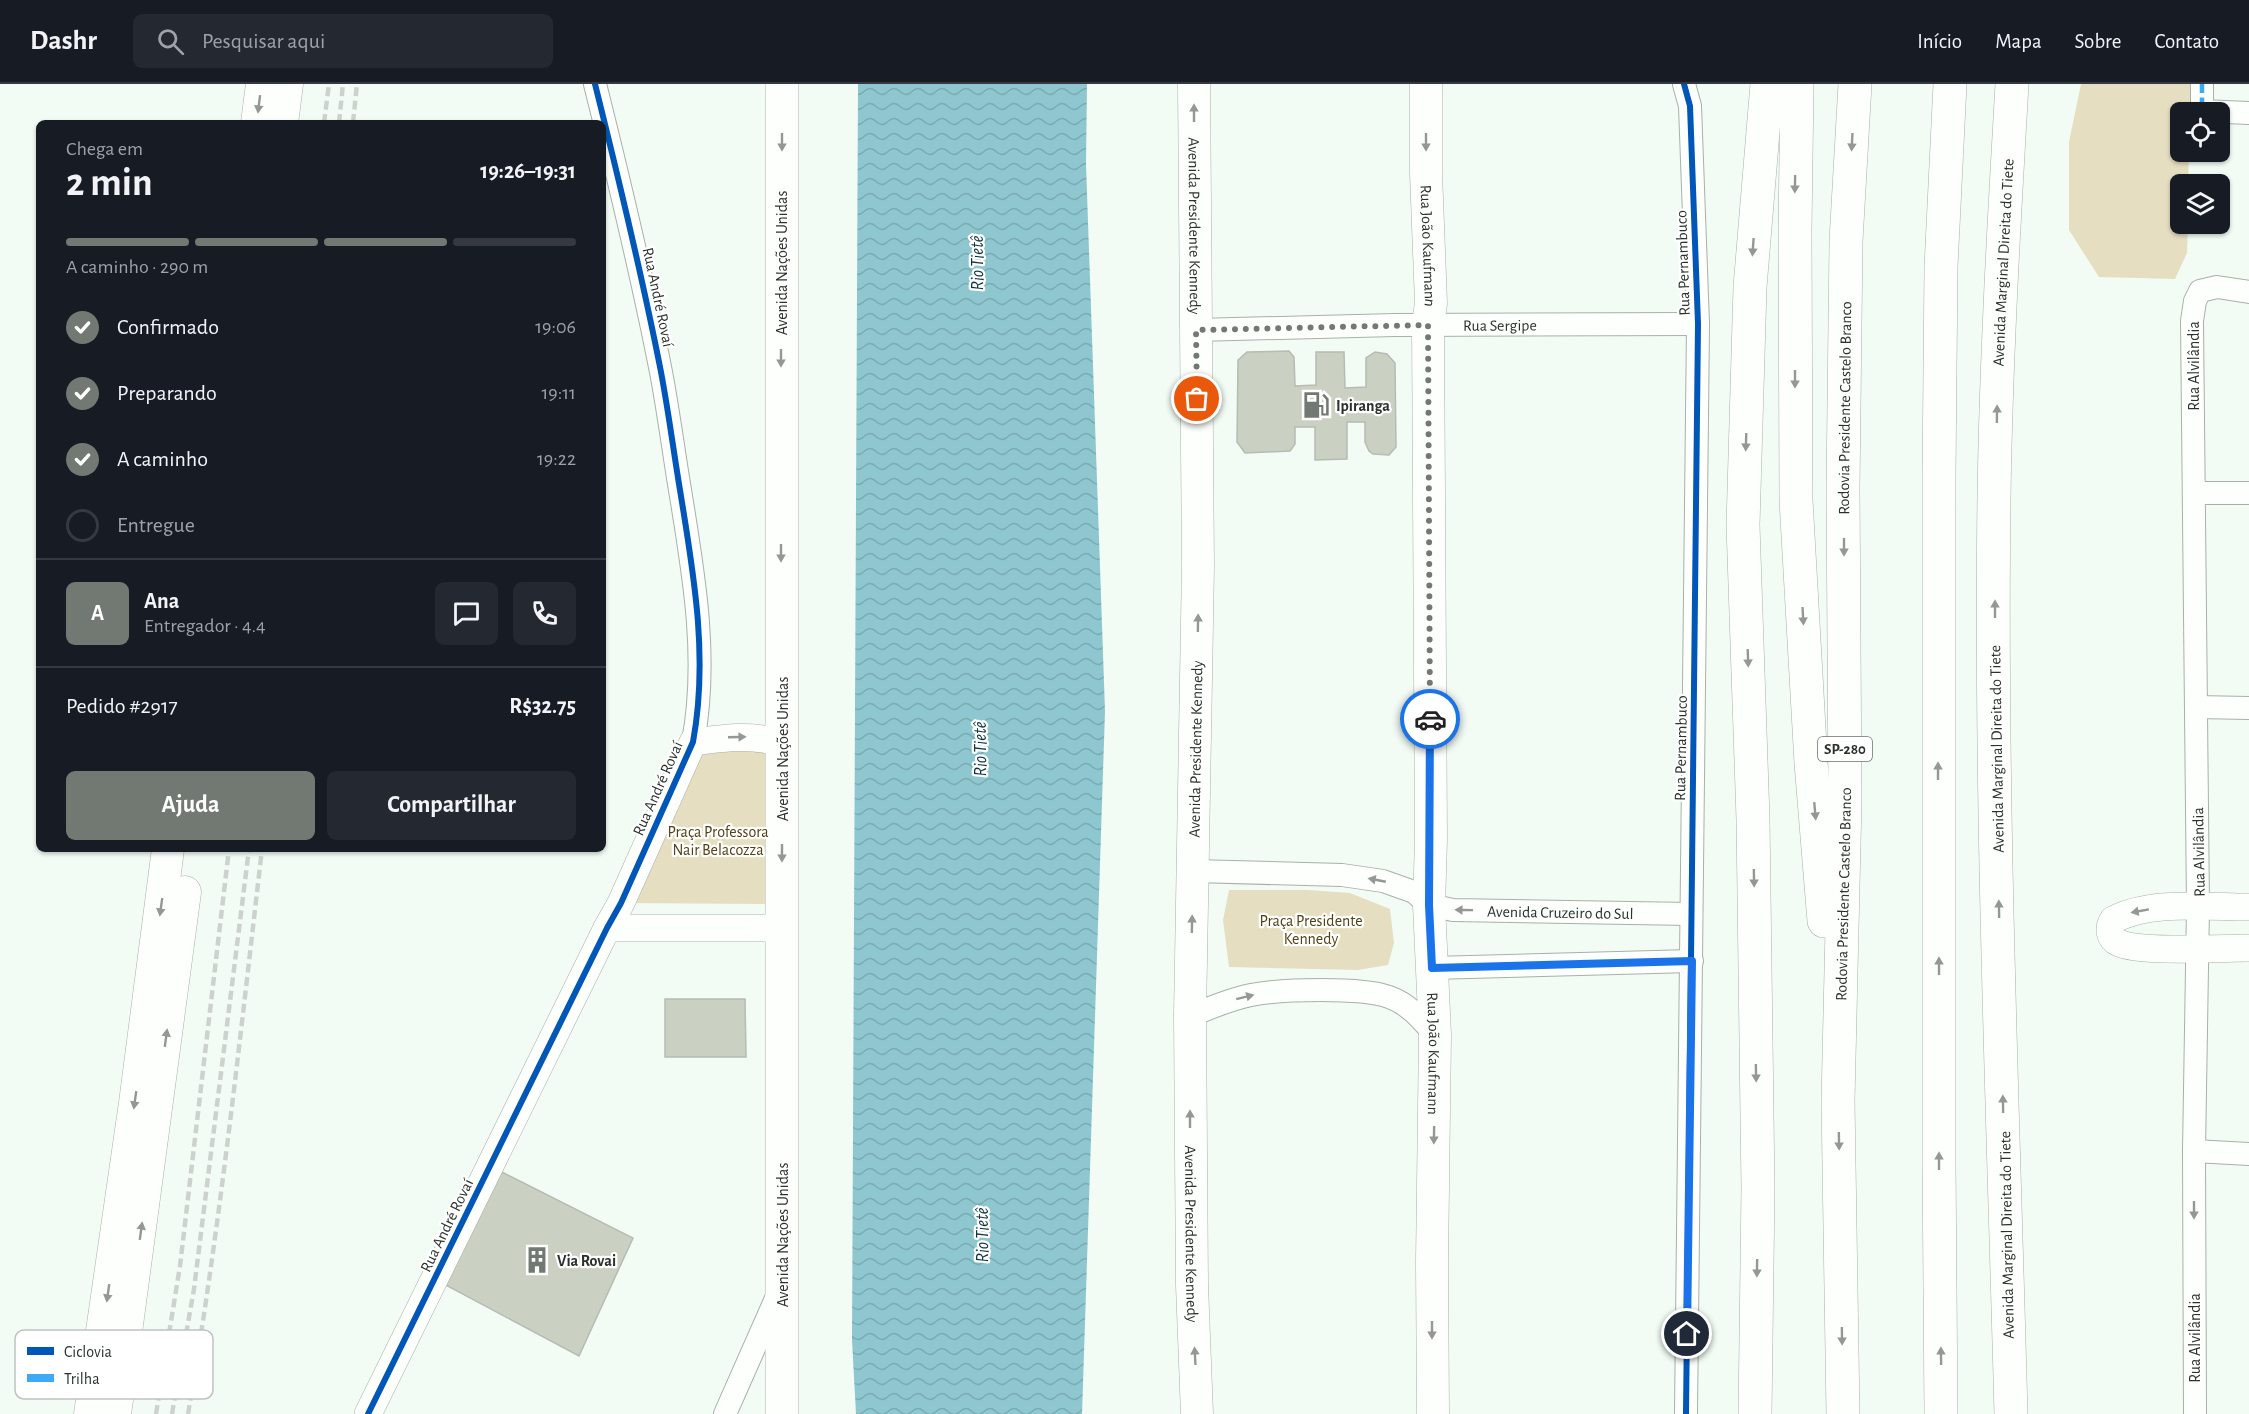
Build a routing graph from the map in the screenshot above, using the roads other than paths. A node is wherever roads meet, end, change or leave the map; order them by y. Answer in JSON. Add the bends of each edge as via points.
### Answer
{"nodes":[{"id":1,"x":262,"y":84,"type":"edge"},
{"id":2,"x":287,"y":84,"type":"edge"},
{"id":3,"x":595,"y":84,"type":"edge"},
{"id":4,"x":782,"y":84,"type":"edge"},
{"id":5,"x":1194,"y":84,"type":"edge"},
{"id":6,"x":1426,"y":84,"type":"edge"},
{"id":7,"x":1684,"y":84,"type":"edge"},
{"id":8,"x":1767,"y":84,"type":"edge"},
{"id":9,"x":1797,"y":84,"type":"edge"},
{"id":10,"x":1855,"y":84,"type":"edge"},
{"id":11,"x":1950,"y":84,"type":"edge"},
{"id":12,"x":2012,"y":84,"type":"edge"},
{"id":13,"x":2202,"y":84,"type":"edge"},
{"id":14,"x":2249,"y":113,"type":"edge"},
{"id":15,"x":257,"y":120,"type":"edge"},
{"id":16,"x":282,"y":120,"type":"edge"},
{"id":17,"x":604,"y":120,"type":"edge"},
{"id":18,"x":606,"y":129,"type":"edge"},
{"id":19,"x":2249,"y":292,"type":"edge"},
{"id":20,"x":1698,"y":324,"type":"junction"},
{"id":21,"x":1428,"y":325,"type":"junction"},
{"id":22,"x":1196,"y":330,"type":"junction"},
{"id":23,"x":2249,"y":493,"type":"edge"},
{"id":24,"x":2194,"y":494,"type":"junction"},
{"id":25,"x":2196,"y":707,"type":"junction"},
{"id":26,"x":2249,"y":708,"type":"edge"},
{"id":27,"x":693,"y":742,"type":"junction"},
{"id":28,"x":781,"y":743,"type":"junction"},
{"id":29,"x":168,"y":852,"type":"edge"},
{"id":30,"x":190,"y":852,"type":"edge"},
{"id":31,"x":1193,"y":871,"type":"junction"},
{"id":32,"x":1429,"y":905,"type":"junction"},
{"id":33,"x":2198,"y":907,"type":"junction"},
{"id":34,"x":2249,"y":908,"type":"edge"},
{"id":35,"x":1691,"y":914,"type":"junction"},
{"id":36,"x":607,"y":928,"type":"junction"},
{"id":37,"x":782,"y":928,"type":"junction"},
{"id":38,"x":2198,"y":948,"type":"junction"},
{"id":39,"x":2249,"y":948,"type":"edge"},
{"id":40,"x":1692,"y":961,"type":"junction"},
{"id":41,"x":1432,"y":968,"type":"junction"},
{"id":42,"x":1190,"y":1016,"type":"junction"},
{"id":43,"x":1435,"y":1035,"type":"junction"},
{"id":44,"x":1838,"y":1101,"type":"junction"},
{"id":45,"x":2194,"y":1151,"type":"junction"},
{"id":46,"x":2249,"y":1154,"type":"edge"},
{"id":47,"x":781,"y":1285,"type":"junction"},
{"id":48,"x":102,"y":1330,"type":"edge"},
{"id":49,"x":126,"y":1330,"type":"edge"},
{"id":50,"x":92,"y":1399,"type":"edge"},
{"id":51,"x":117,"y":1399,"type":"edge"},
{"id":52,"x":90,"y":1414,"type":"edge"},
{"id":53,"x":115,"y":1414,"type":"edge"},
{"id":54,"x":368,"y":1414,"type":"edge"},
{"id":55,"x":725,"y":1414,"type":"edge"},
{"id":56,"x":782,"y":1414,"type":"edge"},
{"id":57,"x":1197,"y":1414,"type":"edge"},
{"id":58,"x":1433,"y":1414,"type":"edge"},
{"id":59,"x":1686,"y":1414,"type":"edge"},
{"id":60,"x":1755,"y":1414,"type":"edge"},
{"id":61,"x":1843,"y":1414,"type":"edge"},
{"id":62,"x":1941,"y":1414,"type":"edge"},
{"id":63,"x":2011,"y":1414,"type":"edge"},
{"id":64,"x":2195,"y":1414,"type":"edge"}],
"edges":[{"from":1,"to":15,"type":"main road","one_way":true},
{"from":2,"to":16,"type":"main road"},
{"from":3,"to":17,"type":"street","name":"Rua André Rovaí"},
{"from":4,"to":28,"type":"main road","name":"Avenida Nações Unidas","one_way":true},
{"from":22,"to":5,"type":"main road","name":"Avenida Presidente Kennedy","one_way":true},
{"from":6,"to":21,"type":"main road","name":"Rua João Kaufmann","one_way":true,"via":[[1431,303]]},
{"from":7,"to":20,"type":"street","name":"Rua Pernambuco","via":[[1690,106]]},
{"from":8,"to":60,"type":"main road","one_way":true,"via":[[1750,287],[1743,525],[1753,819],[1758,1189]]},
{"from":9,"to":44,"type":"main road","one_way":true,"via":[[1796,500],[1811,763]]},
{"from":10,"to":44,"type":"main road","name":"Rodovia Presidente Castelo Branco","number":"SP-280","one_way":true,"via":[[1846,241],[1845,800]]},
{"from":62,"to":11,"type":"main road","one_way":true,"via":[[1938,475],[1941,267]]},
{"from":63,"to":12,"type":"main road","name":"Avenida Marginal Direita do Tiete","one_way":true,"via":[[1996,792],[1994,500],[2000,276]]},
{"from":13,"to":14,"type":"street","via":[[2202,111]]},
{"from":18,"to":27,"type":"street","name":"Rua André Rovaí","via":[[661,374],[689,546],[701,673]]},
{"from":19,"to":24,"type":"street","name":"Rua Alvilândia","via":[[2217,287],[2200,291],[2195,301]]},
{"from":20,"to":21,"type":"street","name":"Rua Sergipe"},
{"from":20,"to":35,"type":"street","name":"Rua Pernambuco"},
{"from":21,"to":22,"type":"street","name":"Rua Sergipe"},
{"from":21,"to":32,"type":"main road","name":"Rua João Kaufmann"},
{"from":31,"to":22,"type":"main road","name":"Avenida Presidente Kennedy","one_way":true,"via":[[1198,566]]},
{"from":23,"to":24,"type":"street"},
{"from":24,"to":25,"type":"street","name":"Rua Alvilândia"},
{"from":25,"to":26,"type":"street"},
{"from":25,"to":33,"type":"street","name":"Rua Alvilândia"},
{"from":27,"to":28,"type":"street","name":"Rua André Rovaí","one_way":true,"via":[[742,736]]},
{"from":27,"to":36,"type":"street","name":"Rua André Rovaí"},
{"from":28,"to":37,"type":"main road","name":"Avenida Nações Unidas","one_way":true},
{"from":29,"to":48,"type":"main road","one_way":true},
{"from":49,"to":30,"type":"main road","one_way":true},
{"from":32,"to":31,"type":"street","one_way":true,"via":[[1403,887],[1342,875]]},
{"from":42,"to":31,"type":"main road","name":"Avenida Presidente Kennedy","one_way":true},
{"from":35,"to":32,"type":"street","name":"Avenida Cruzeiro do Sul","one_way":true,"via":[[1454,910]]},
{"from":32,"to":41,"type":"main road","name":"Rua João Kaufmann"},
{"from":33,"to":34,"type":"street"},
{"from":33,"to":38,"type":"street","name":"Rua Alvilândia"},
{"from":33,"to":38,"type":"street","one_way":true,"via":[[2127,913],[2113,920],[2110,929],[2114,940],[2122,945]]},
{"from":35,"to":40,"type":"street","name":"Rua Pernambuco"},
{"from":36,"to":37,"type":"street"},
{"from":36,"to":54,"type":"street","name":"Rua André Rovaí"},
{"from":37,"to":47,"type":"main road","name":"Avenida Nações Unidas"},
{"from":38,"to":39,"type":"street"},
{"from":38,"to":45,"type":"street","name":"Rua Alvilândia"},
{"from":40,"to":41,"type":"street"},
{"from":40,"to":59,"type":"street","name":"Rua Pernambuco"},
{"from":41,"to":43,"type":"main road","name":"Rua João Kaufmann"},
{"from":42,"to":43,"type":"street","one_way":true,"via":[[1260,994],[1360,991],[1402,1003]]},
{"from":57,"to":42,"type":"main road","name":"Avenida Presidente Kennedy","one_way":true},
{"from":43,"to":58,"type":"main road","name":"Rua João Kaufmann","one_way":true},
{"from":44,"to":61,"type":"main road","name":"Rodovia Presidente Castelo Branco","number":"SP-280","one_way":true},
{"from":45,"to":46,"type":"street"},
{"from":45,"to":64,"type":"street","name":"Rua Alvilândia","one_way":true},
{"from":47,"to":55,"type":"street"},
{"from":47,"to":56,"type":"main road","name":"Avenida Nações Unidas"},
{"from":50,"to":52,"type":"main road","one_way":true},
{"from":53,"to":51,"type":"main road","one_way":true}]}
